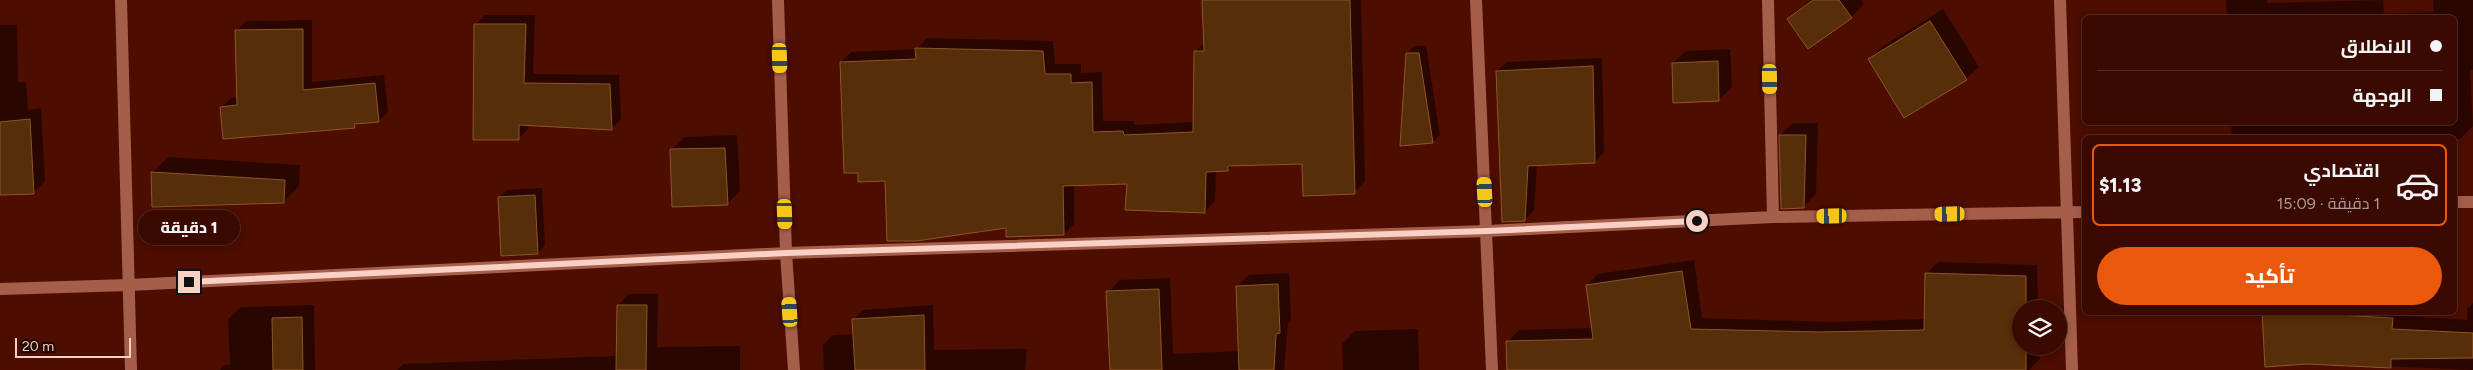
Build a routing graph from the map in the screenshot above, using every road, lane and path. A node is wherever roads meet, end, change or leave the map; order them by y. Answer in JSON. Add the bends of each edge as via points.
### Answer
{"nodes":[{"id":1,"x":121,"y":0,"type":"edge"},
{"id":2,"x":778,"y":0,"type":"edge"},
{"id":3,"x":1476,"y":0,"type":"edge"},
{"id":4,"x":1768,"y":0,"type":"edge"},
{"id":5,"x":2060,"y":0,"type":"edge"},
{"id":6,"x":2457,"y":202,"type":"edge"},
{"id":7,"x":2473,"y":202,"type":"edge"},
{"id":8,"x":2066,"y":212,"type":"junction"},
{"id":9,"x":2082,"y":212,"type":"edge"},
{"id":10,"x":1774,"y":217,"type":"junction"},
{"id":11,"x":1487,"y":231,"type":"junction"},
{"id":12,"x":786,"y":253,"type":"junction"},
{"id":13,"x":129,"y":285,"type":"junction"},
{"id":14,"x":0,"y":289,"type":"edge"},
{"id":15,"x":131,"y":370,"type":"edge"},
{"id":16,"x":794,"y":370,"type":"edge"},
{"id":17,"x":1492,"y":370,"type":"edge"},
{"id":18,"x":2072,"y":370,"type":"edge"}],
"edges":[{"from":1,"to":13,"type":"street"},
{"from":2,"to":12,"type":"street"},
{"from":3,"to":11,"type":"street"},
{"from":4,"to":10,"type":"street"},
{"from":5,"to":8,"type":"street"},
{"from":6,"to":7,"type":"street"},
{"from":8,"to":9,"type":"street"},
{"from":8,"to":10,"type":"street"},
{"from":8,"to":18,"type":"street"},
{"from":10,"to":11,"type":"street"},
{"from":11,"to":12,"type":"street"},
{"from":11,"to":17,"type":"street"},
{"from":12,"to":13,"type":"street"},
{"from":12,"to":16,"type":"street"},
{"from":13,"to":14,"type":"street"},
{"from":13,"to":15,"type":"street"}]}
